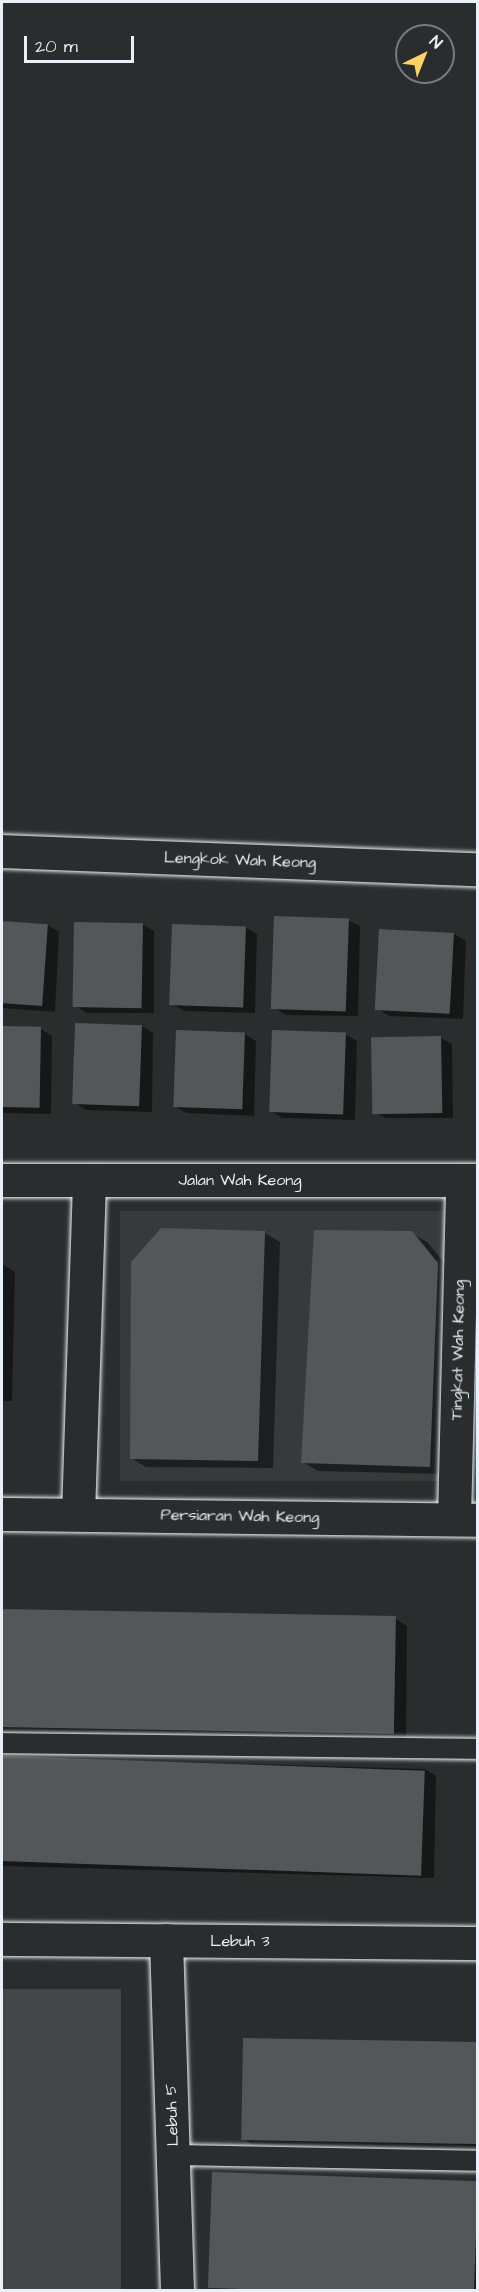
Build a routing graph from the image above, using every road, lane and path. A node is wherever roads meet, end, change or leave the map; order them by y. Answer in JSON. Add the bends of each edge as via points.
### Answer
{"nodes":[{"id":1,"x":2,"y":851,"type":"edge"},
{"id":2,"x":477,"y":869,"type":"edge"},
{"id":3,"x":2,"y":1180,"type":"edge"},
{"id":4,"x":89,"y":1180,"type":"junction"},
{"id":5,"x":470,"y":1180,"type":"edge"},
{"id":6,"x":2,"y":1514,"type":"edge"},
{"id":7,"x":78,"y":1514,"type":"junction"},
{"id":8,"x":466,"y":1519,"type":"edge"},
{"id":9,"x":2,"y":1743,"type":"edge"},
{"id":10,"x":477,"y":1749,"type":"edge"},
{"id":11,"x":2,"y":1939,"type":"edge"},
{"id":12,"x":166,"y":1940,"type":"junction"},
{"id":13,"x":477,"y":1943,"type":"edge"},
{"id":14,"x":173,"y":2155,"type":"junction"},
{"id":15,"x":477,"y":2161,"type":"edge"},
{"id":16,"x":177,"y":2290,"type":"edge"}],
"edges":[{"from":1,"to":2,"type":"street","name":"Lengkok Wah Keong"},
{"from":3,"to":4,"type":"street","name":"Jalan Wah Keong"},
{"from":4,"to":5,"type":"street","name":"Jalan Wah Keong"},
{"from":4,"to":7,"type":"street"},
{"from":5,"to":8,"type":"street","name":"Tingkat Wah Keong"},
{"from":6,"to":7,"type":"street","name":"Persiaran Wah Keong"},
{"from":7,"to":8,"type":"street","name":"Persiaran Wah Keong"},
{"from":9,"to":10,"type":"lane"},
{"from":11,"to":12,"type":"street","name":"Lebuh 3"},
{"from":12,"to":13,"type":"street","name":"Lebuh 3"},
{"from":12,"to":14,"type":"street","name":"Lebuh 5"},
{"from":14,"to":15,"type":"lane"},
{"from":14,"to":16,"type":"street","name":"Lebuh 5"}]}
